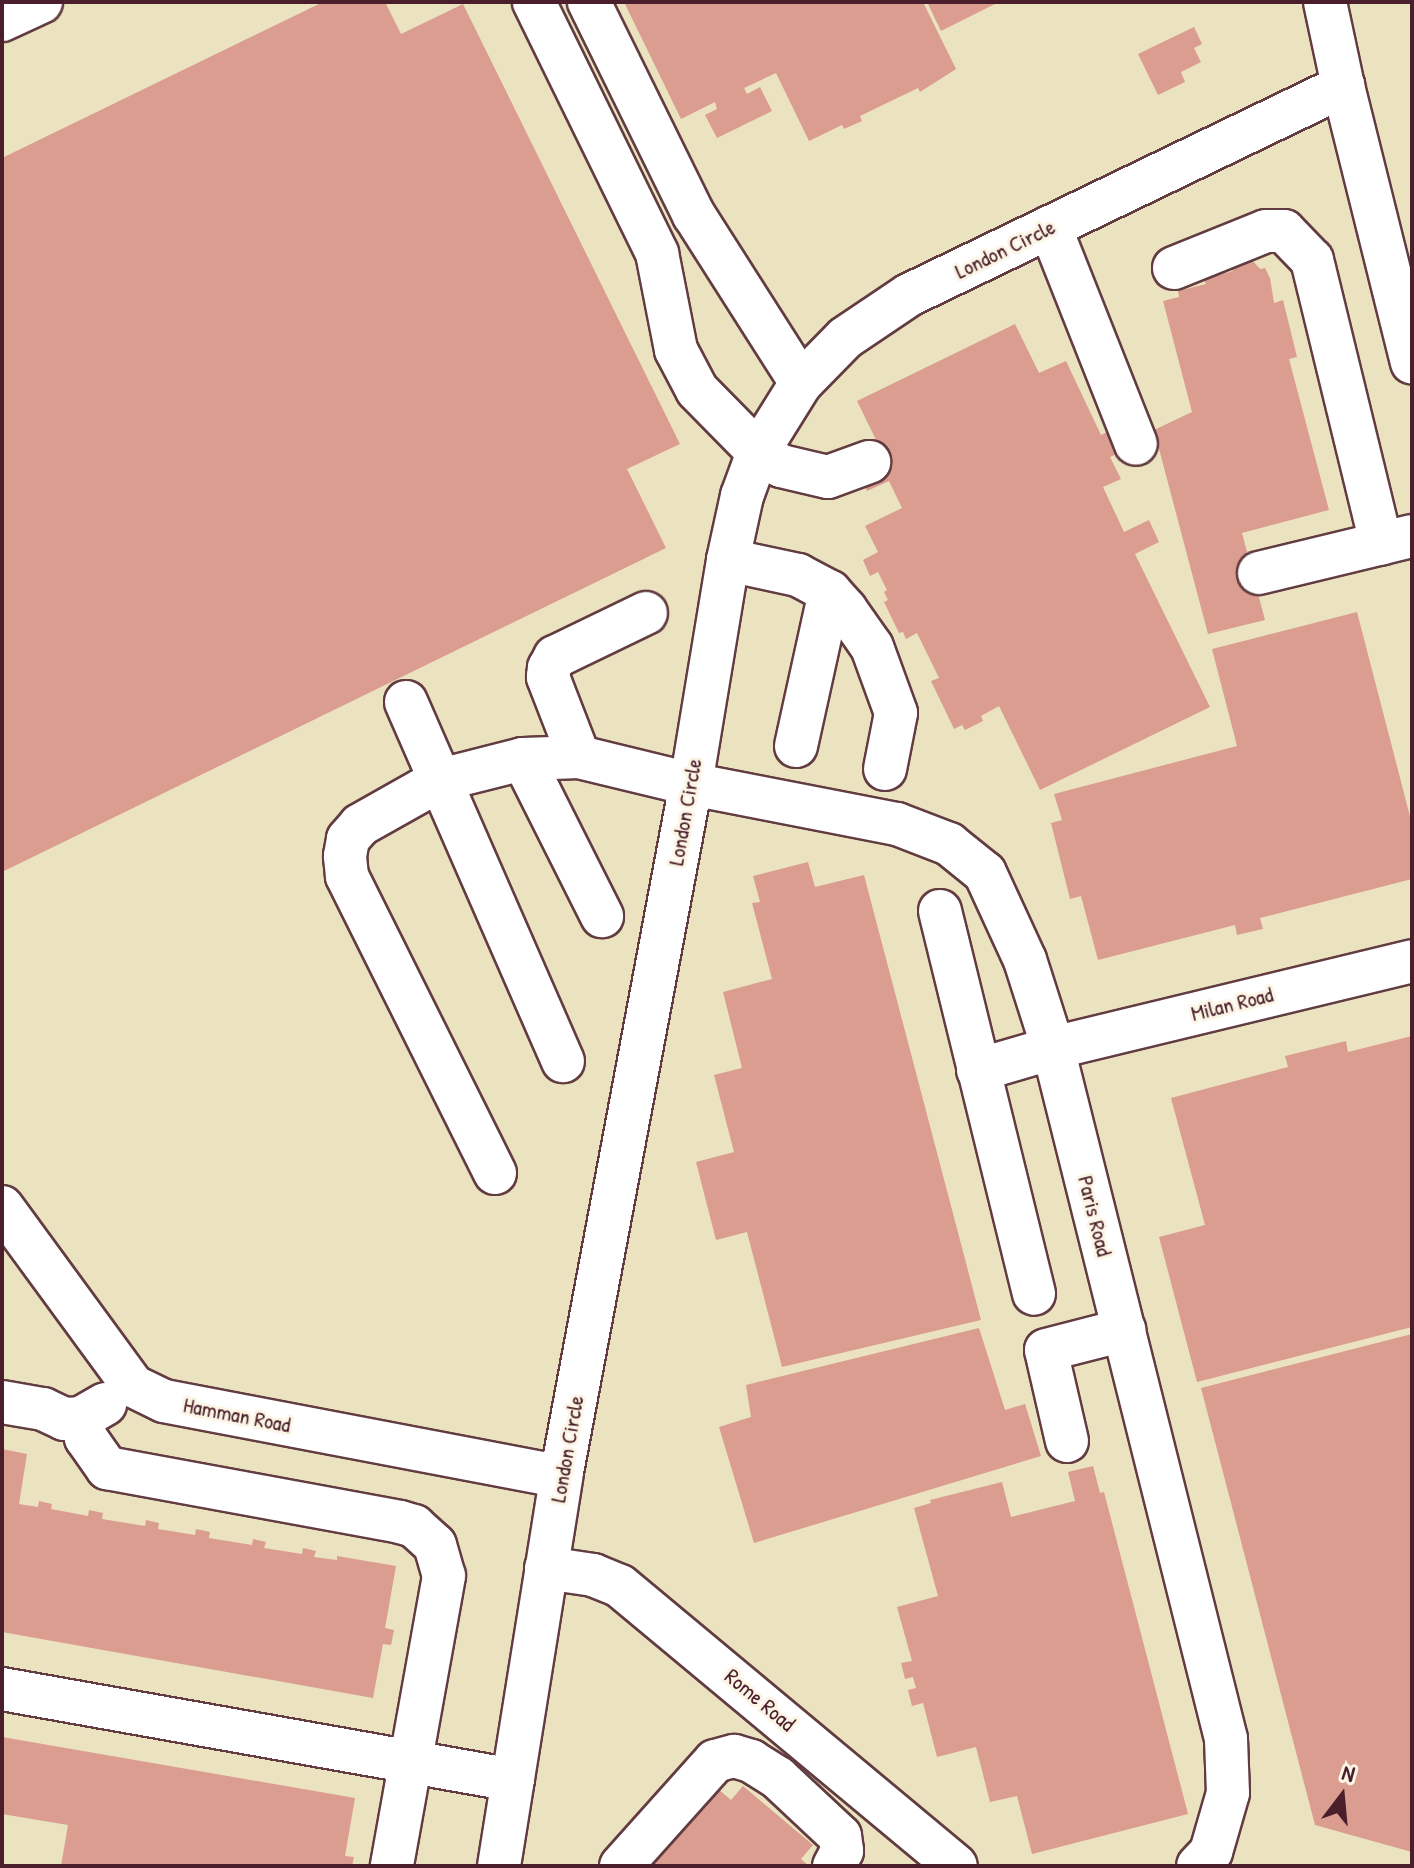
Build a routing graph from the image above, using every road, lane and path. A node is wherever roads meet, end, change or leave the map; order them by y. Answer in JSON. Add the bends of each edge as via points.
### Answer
{"nodes":[{"id":1,"x":41,"y":2,"type":"edge"},
{"id":2,"x":534,"y":2,"type":"edge"},
{"id":3,"x":589,"y":2,"type":"edge"},
{"id":4,"x":1325,"y":2,"type":"edge"},
{"id":5,"x":2,"y":20,"type":"edge"},
{"id":6,"x":1343,"y":86,"type":"junction"},
{"id":7,"x":1050,"y":227,"type":"junction"},
{"id":8,"x":1174,"y":268,"type":"dead end"},
{"id":9,"x":1412,"y":363,"type":"edge"},
{"id":10,"x":801,"y":383,"type":"junction"},
{"id":11,"x":1136,"y":444,"type":"dead end"},
{"id":12,"x":758,"y":452,"type":"junction"},
{"id":13,"x":869,"y":462,"type":"dead end"},
{"id":14,"x":1396,"y":540,"type":"edge"},
{"id":15,"x":728,"y":560,"type":"junction"},
{"id":16,"x":1259,"y":573,"type":"dead end"},
{"id":17,"x":830,"y":592,"type":"junction"},
{"id":18,"x":646,"y":613,"type":"dead end"},
{"id":19,"x":406,"y":702,"type":"dead end"},
{"id":20,"x":796,"y":746,"type":"dead end"},
{"id":21,"x":579,"y":757,"type":"junction"},
{"id":22,"x":523,"y":759,"type":"junction"},
{"id":23,"x":885,"y":769,"type":"dead end"},
{"id":24,"x":440,"y":780,"type":"junction"},
{"id":25,"x":691,"y":784,"type":"junction"},
{"id":26,"x":940,"y":911,"type":"dead end"},
{"id":27,"x":602,"y":916,"type":"dead end"},
{"id":28,"x":1412,"y":961,"type":"edge"},
{"id":29,"x":1053,"y":1048,"type":"junction"},
{"id":30,"x":563,"y":1061,"type":"dead end"},
{"id":31,"x":978,"y":1070,"type":"junction"},
{"id":32,"x":495,"y":1173,"type":"dead end"},
{"id":33,"x":2,"y":1207,"type":"edge"},
{"id":34,"x":1034,"y":1294,"type":"dead end"},
{"id":35,"x":1124,"y":1330,"type":"junction"},
{"id":36,"x":133,"y":1386,"type":"junction"},
{"id":37,"x":2,"y":1402,"type":"edge"},
{"id":38,"x":81,"y":1418,"type":"junction"},
{"id":39,"x":1067,"y":1441,"type":"dead end"},
{"id":40,"x":561,"y":1477,"type":"junction"},
{"id":41,"x":546,"y":1568,"type":"junction"},
{"id":42,"x":2,"y":1689,"type":"edge"},
{"id":43,"x":411,"y":1762,"type":"junction"},
{"id":44,"x":513,"y":1780,"type":"junction"},
{"id":45,"x":875,"y":1798,"type":"junction"},
{"id":46,"x":837,"y":1851,"type":"edge"},
{"id":47,"x":392,"y":1866,"type":"edge"},
{"id":48,"x":499,"y":1866,"type":"edge"},
{"id":49,"x":621,"y":1866,"type":"edge"},
{"id":50,"x":956,"y":1866,"type":"edge"},
{"id":51,"x":1198,"y":1866,"type":"edge"}],
"edges":[{"from":1,"to":5,"type":"street"},
{"from":2,"to":12,"type":"street","via":[[657,253],[684,369],[716,412]]},
{"from":3,"to":10,"type":"street","via":[[694,215]]},
{"from":4,"to":6,"type":"street"},
{"from":6,"to":7,"type":"street","name":"London Circle"},
{"from":6,"to":9,"type":"street"},
{"from":7,"to":10,"type":"street","name":"London Circle","via":[[909,295],[845,338]]},
{"from":7,"to":11,"type":"street"},
{"from":8,"to":14,"type":"street","via":[[1266,231],[1284,231],[1312,260]]},
{"from":10,"to":12,"type":"street","name":"London Circle"},
{"from":12,"to":13,"type":"street","via":[[781,466],[828,477]]},
{"from":12,"to":15,"type":"street","name":"London Circle"},
{"from":14,"to":16,"type":"street"},
{"from":15,"to":17,"type":"street","via":[[798,575]]},
{"from":15,"to":25,"type":"street","name":"London Circle"},
{"from":17,"to":20,"type":"street"},
{"from":17,"to":23,"type":"street","via":[[872,647],[892,697],[897,723]]},
{"from":18,"to":21,"type":"street","via":[[555,657],[549,668]]},
{"from":19,"to":24,"type":"street"},
{"from":21,"to":22,"type":"street","name":"Paris Road"},
{"from":21,"to":25,"type":"street","name":"Paris Road"},
{"from":22,"to":24,"type":"street","name":"Paris Road"},
{"from":22,"to":27,"type":"street"},
{"from":24,"to":30,"type":"street"},
{"from":24,"to":32,"type":"street","name":"Paris Road","via":[[360,825],[348,839],[347,876]]},
{"from":25,"to":29,"type":"street","name":"Paris Road","via":[[897,824],[949,844],[985,873],[1025,960]]},
{"from":25,"to":40,"type":"street","name":"London Circle"},
{"from":26,"to":31,"type":"street"},
{"from":28,"to":29,"type":"street","name":"Milan Road"},
{"from":29,"to":31,"type":"street","name":"Milan Road"},
{"from":29,"to":35,"type":"street","name":"Paris Road"},
{"from":31,"to":34,"type":"street"},
{"from":33,"to":36,"type":"street","name":"Hamman Road"},
{"from":35,"to":39,"type":"street","via":[[1046,1350]]},
{"from":35,"to":51,"type":"street","name":"Paris Road","via":[[1226,1739],[1228,1793],[1211,1852]]},
{"from":36,"to":38,"type":"street"},
{"from":36,"to":40,"type":"street","name":"Hamman Road","via":[[164,1401]]},
{"from":37,"to":38,"type":"street","via":[[43,1409],[64,1419]]},
{"from":38,"to":43,"type":"street","via":[[86,1438],[107,1468],[400,1522],[426,1535],[440,1554],[444,1576]]},
{"from":40,"to":41,"type":"street","name":"London Circle"},
{"from":41,"to":44,"type":"street","name":"London Circle"},
{"from":41,"to":45,"type":"street","name":"Rome Road","via":[[593,1575],[620,1586]]},
{"from":42,"to":43,"type":"street"},
{"from":43,"to":44,"type":"street"},
{"from":43,"to":47,"type":"street"},
{"from":44,"to":48,"type":"street","name":"London Circle"},
{"from":45,"to":46,"type":"street"},
{"from":45,"to":50,"type":"street","name":"Rome Road"},
{"from":46,"to":49,"type":"street","via":[[778,1778],[751,1761],[725,1757],[706,1770]]}]}
